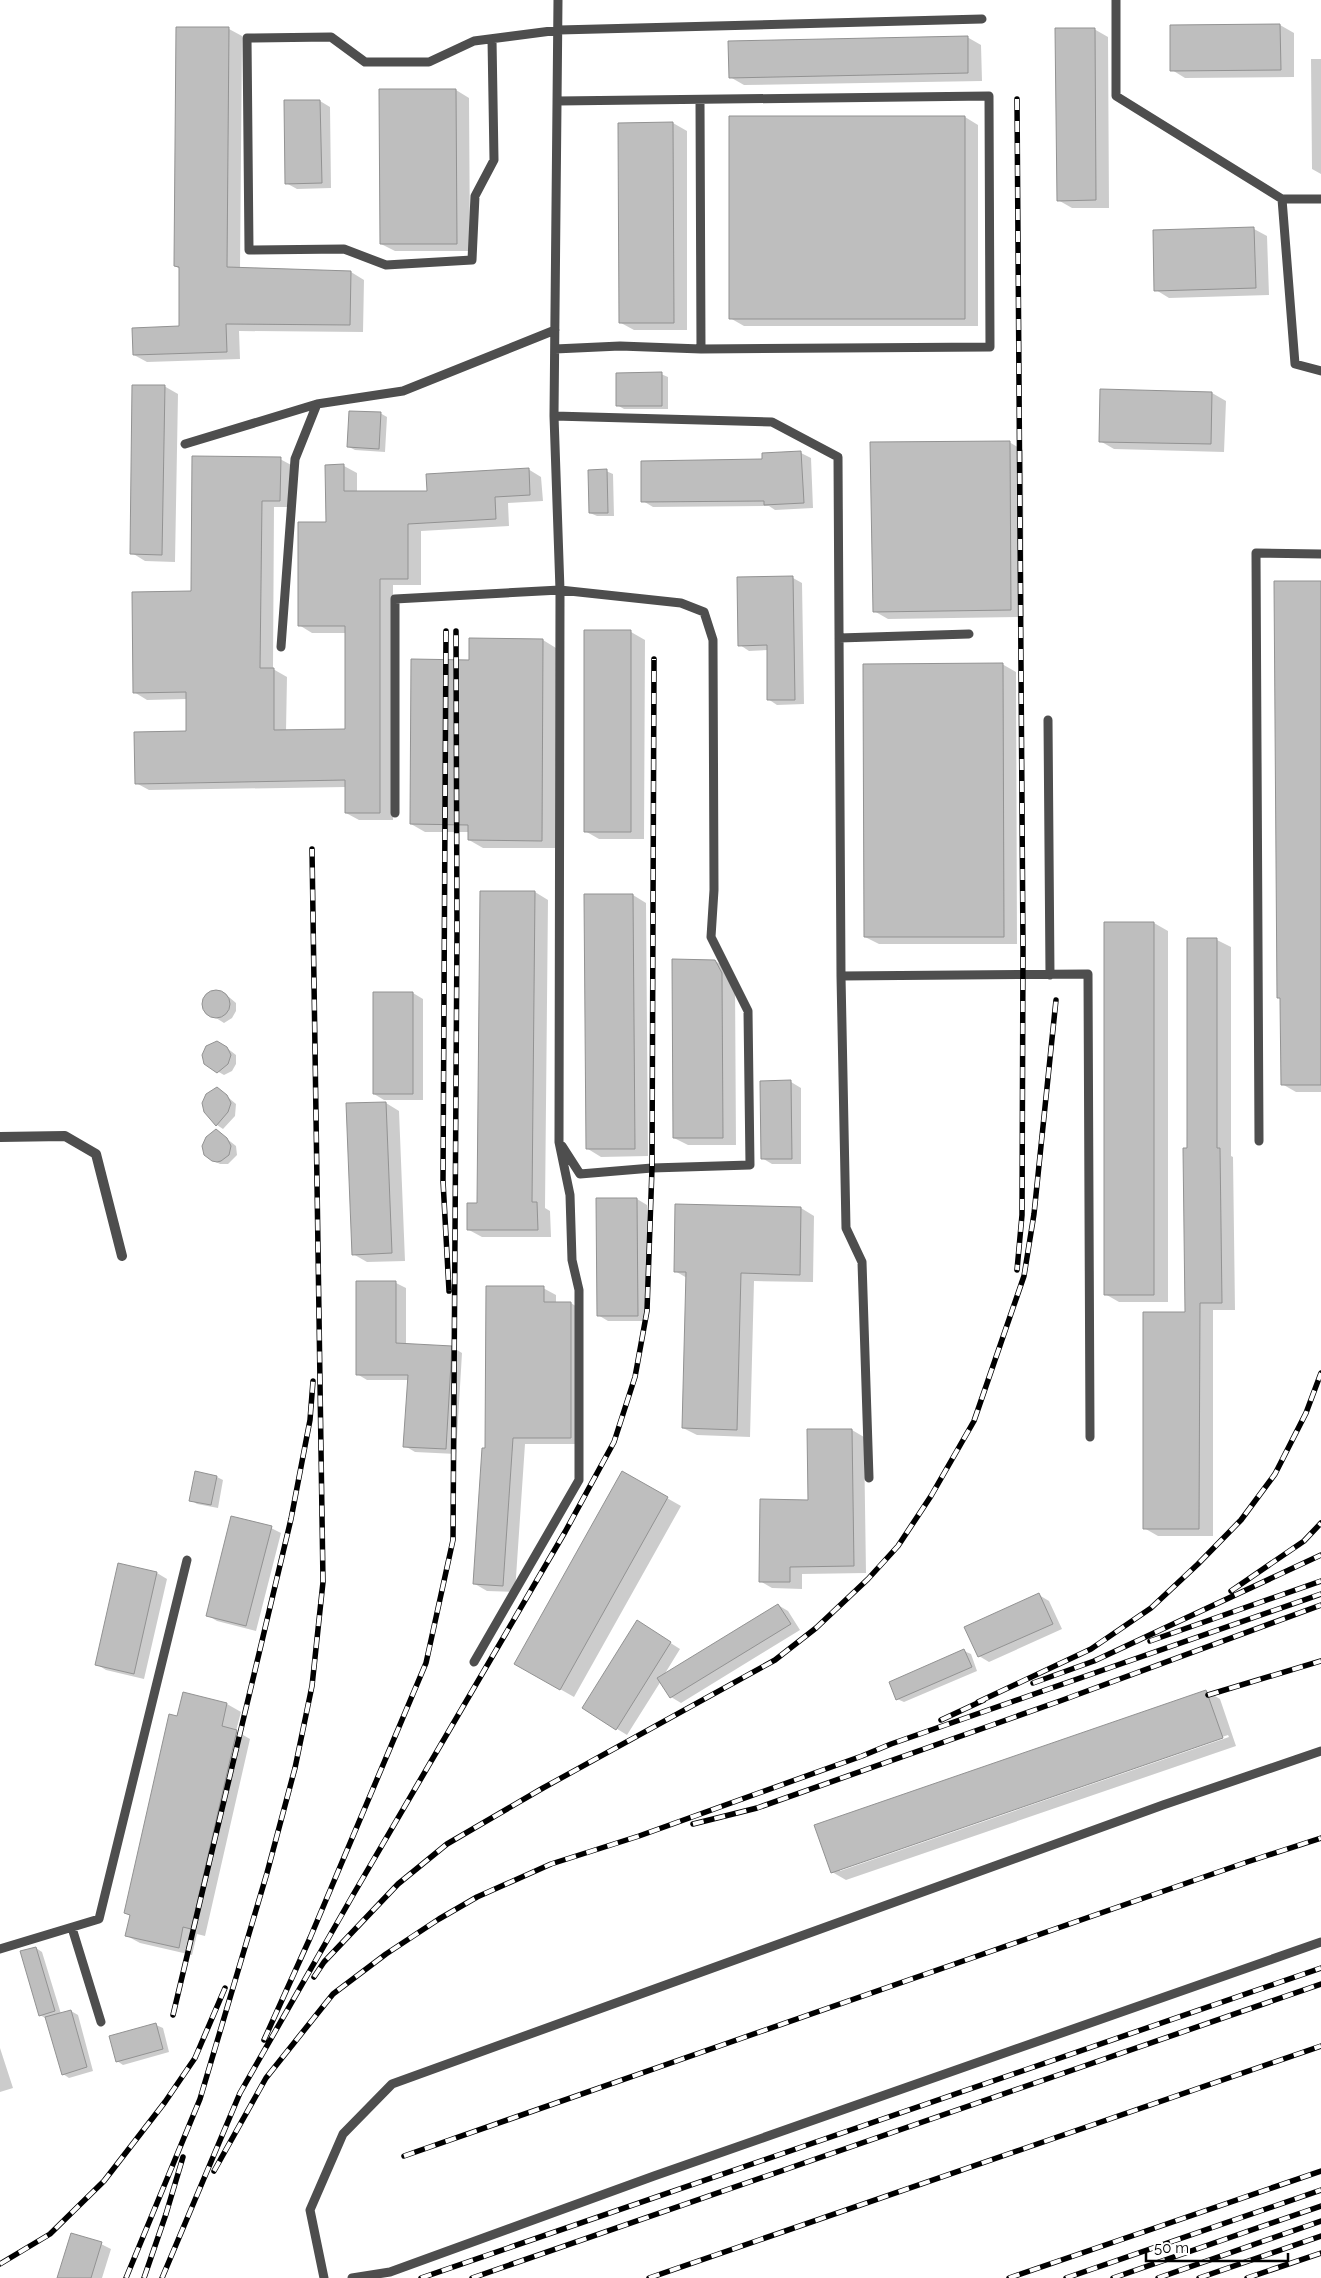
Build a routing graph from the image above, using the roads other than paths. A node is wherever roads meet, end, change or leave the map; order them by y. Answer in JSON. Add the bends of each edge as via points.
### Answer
{"nodes":[{"id":1,"x":1116,"y":0,"type":"edge"},
{"id":2,"x":559,"y":2,"type":"edge"},
{"id":3,"x":982,"y":19,"type":"dead end"},
{"id":4,"x":559,"y":30,"type":"junction"},
{"id":5,"x":492,"y":39,"type":"junction"},
{"id":6,"x":558,"y":101,"type":"junction"},
{"id":7,"x":700,"y":101,"type":"junction"},
{"id":8,"x":1282,"y":199,"type":"junction"},
{"id":9,"x":1321,"y":199,"type":"edge"},
{"id":10,"x":555,"y":330,"type":"junction"},
{"id":11,"x":701,"y":349,"type":"junction"},
{"id":12,"x":555,"y":350,"type":"junction"},
{"id":13,"x":1321,"y":372,"type":"edge"},
{"id":14,"x":317,"y":404,"type":"junction"},
{"id":15,"x":554,"y":416,"type":"junction"},
{"id":16,"x":185,"y":444,"type":"dead end"},
{"id":17,"x":1321,"y":554,"type":"edge"},
{"id":18,"x":560,"y":590,"type":"junction"},
{"id":19,"x":969,"y":634,"type":"dead end"},
{"id":20,"x":839,"y":638,"type":"junction"},
{"id":21,"x":281,"y":647,"type":"dead end"},
{"id":22,"x":1048,"y":720,"type":"dead end"},
{"id":23,"x":395,"y":813,"type":"dead end"},
{"id":24,"x":1050,"y":975,"type":"junction"},
{"id":25,"x":840,"y":976,"type":"junction"},
{"id":26,"x":0,"y":1137,"type":"edge"},
{"id":27,"x":1260,"y":1140,"type":"dead end"},
{"id":28,"x":559,"y":1142,"type":"junction"},
{"id":29,"x":122,"y":1256,"type":"dead end"},
{"id":30,"x":1090,"y":1437,"type":"dead end"},
{"id":31,"x":869,"y":1478,"type":"dead end"},
{"id":32,"x":187,"y":1560,"type":"dead end"},
{"id":33,"x":474,"y":1662,"type":"dead end"},
{"id":34,"x":1321,"y":1751,"type":"edge"},
{"id":35,"x":72,"y":1928,"type":"junction"},
{"id":36,"x":1321,"y":1942,"type":"edge"},
{"id":37,"x":0,"y":1949,"type":"edge"},
{"id":38,"x":101,"y":2022,"type":"dead end"},
{"id":39,"x":324,"y":2278,"type":"edge"},
{"id":40,"x":352,"y":2278,"type":"edge"}],
"edges":[{"from":1,"to":8,"type":"lane","via":[[1116,96]]},
{"from":2,"to":4,"type":"lane"},
{"from":3,"to":4,"type":"lane"},
{"from":4,"to":5,"type":"lane"},
{"from":4,"to":6,"type":"lane"},
{"from":5,"to":5,"type":"lane","via":[[474,42],[429,62],[365,62],[331,38],[247,38],[249,250],[344,249],[386,266],[472,260],[475,196],[494,160]]},
{"from":6,"to":7,"type":"lane"},
{"from":6,"to":10,"type":"lane"},
{"from":7,"to":11,"type":"lane"},
{"from":7,"to":11,"type":"lane","via":[[989,96],[990,347]]},
{"from":8,"to":9,"type":"lane"},
{"from":8,"to":13,"type":"lane","via":[[1295,364]]},
{"from":10,"to":12,"type":"lane"},
{"from":10,"to":14,"type":"lane","via":[[403,391]]},
{"from":11,"to":12,"type":"lane","via":[[620,346]]},
{"from":12,"to":15,"type":"lane"},
{"from":14,"to":16,"type":"lane"},
{"from":14,"to":21,"type":"lane","via":[[295,459]]},
{"from":15,"to":18,"type":"lane"},
{"from":15,"to":20,"type":"lane","via":[[772,422],[838,457]]},
{"from":17,"to":27,"type":"lane","via":[[1256,553]]},
{"from":18,"to":23,"type":"lane","via":[[395,599]]},
{"from":18,"to":28,"type":"lane"},
{"from":18,"to":28,"type":"lane","via":[[681,603],[704,612],[713,640],[714,890],[711,937],[748,1012],[750,1165],[580,1174]]},
{"from":19,"to":20,"type":"lane"},
{"from":20,"to":25,"type":"lane"},
{"from":22,"to":24,"type":"lane"},
{"from":24,"to":25,"type":"lane"},
{"from":24,"to":30,"type":"lane","via":[[1088,974]]},
{"from":25,"to":31,"type":"lane","via":[[846,1228],[862,1262]]},
{"from":26,"to":29,"type":"street","via":[[65,1136],[96,1154]]},
{"from":28,"to":33,"type":"lane","via":[[570,1195],[572,1260],[579,1290],[579,1480]]},
{"from":32,"to":35,"type":"lane","via":[[99,1919]]},
{"from":34,"to":39,"type":"lane","via":[[392,2084],[343,2134],[310,2210]]},
{"from":35,"to":37,"type":"lane"},
{"from":35,"to":38,"type":"lane"},
{"from":36,"to":40,"type":"lane","via":[[390,2272]]}]}
